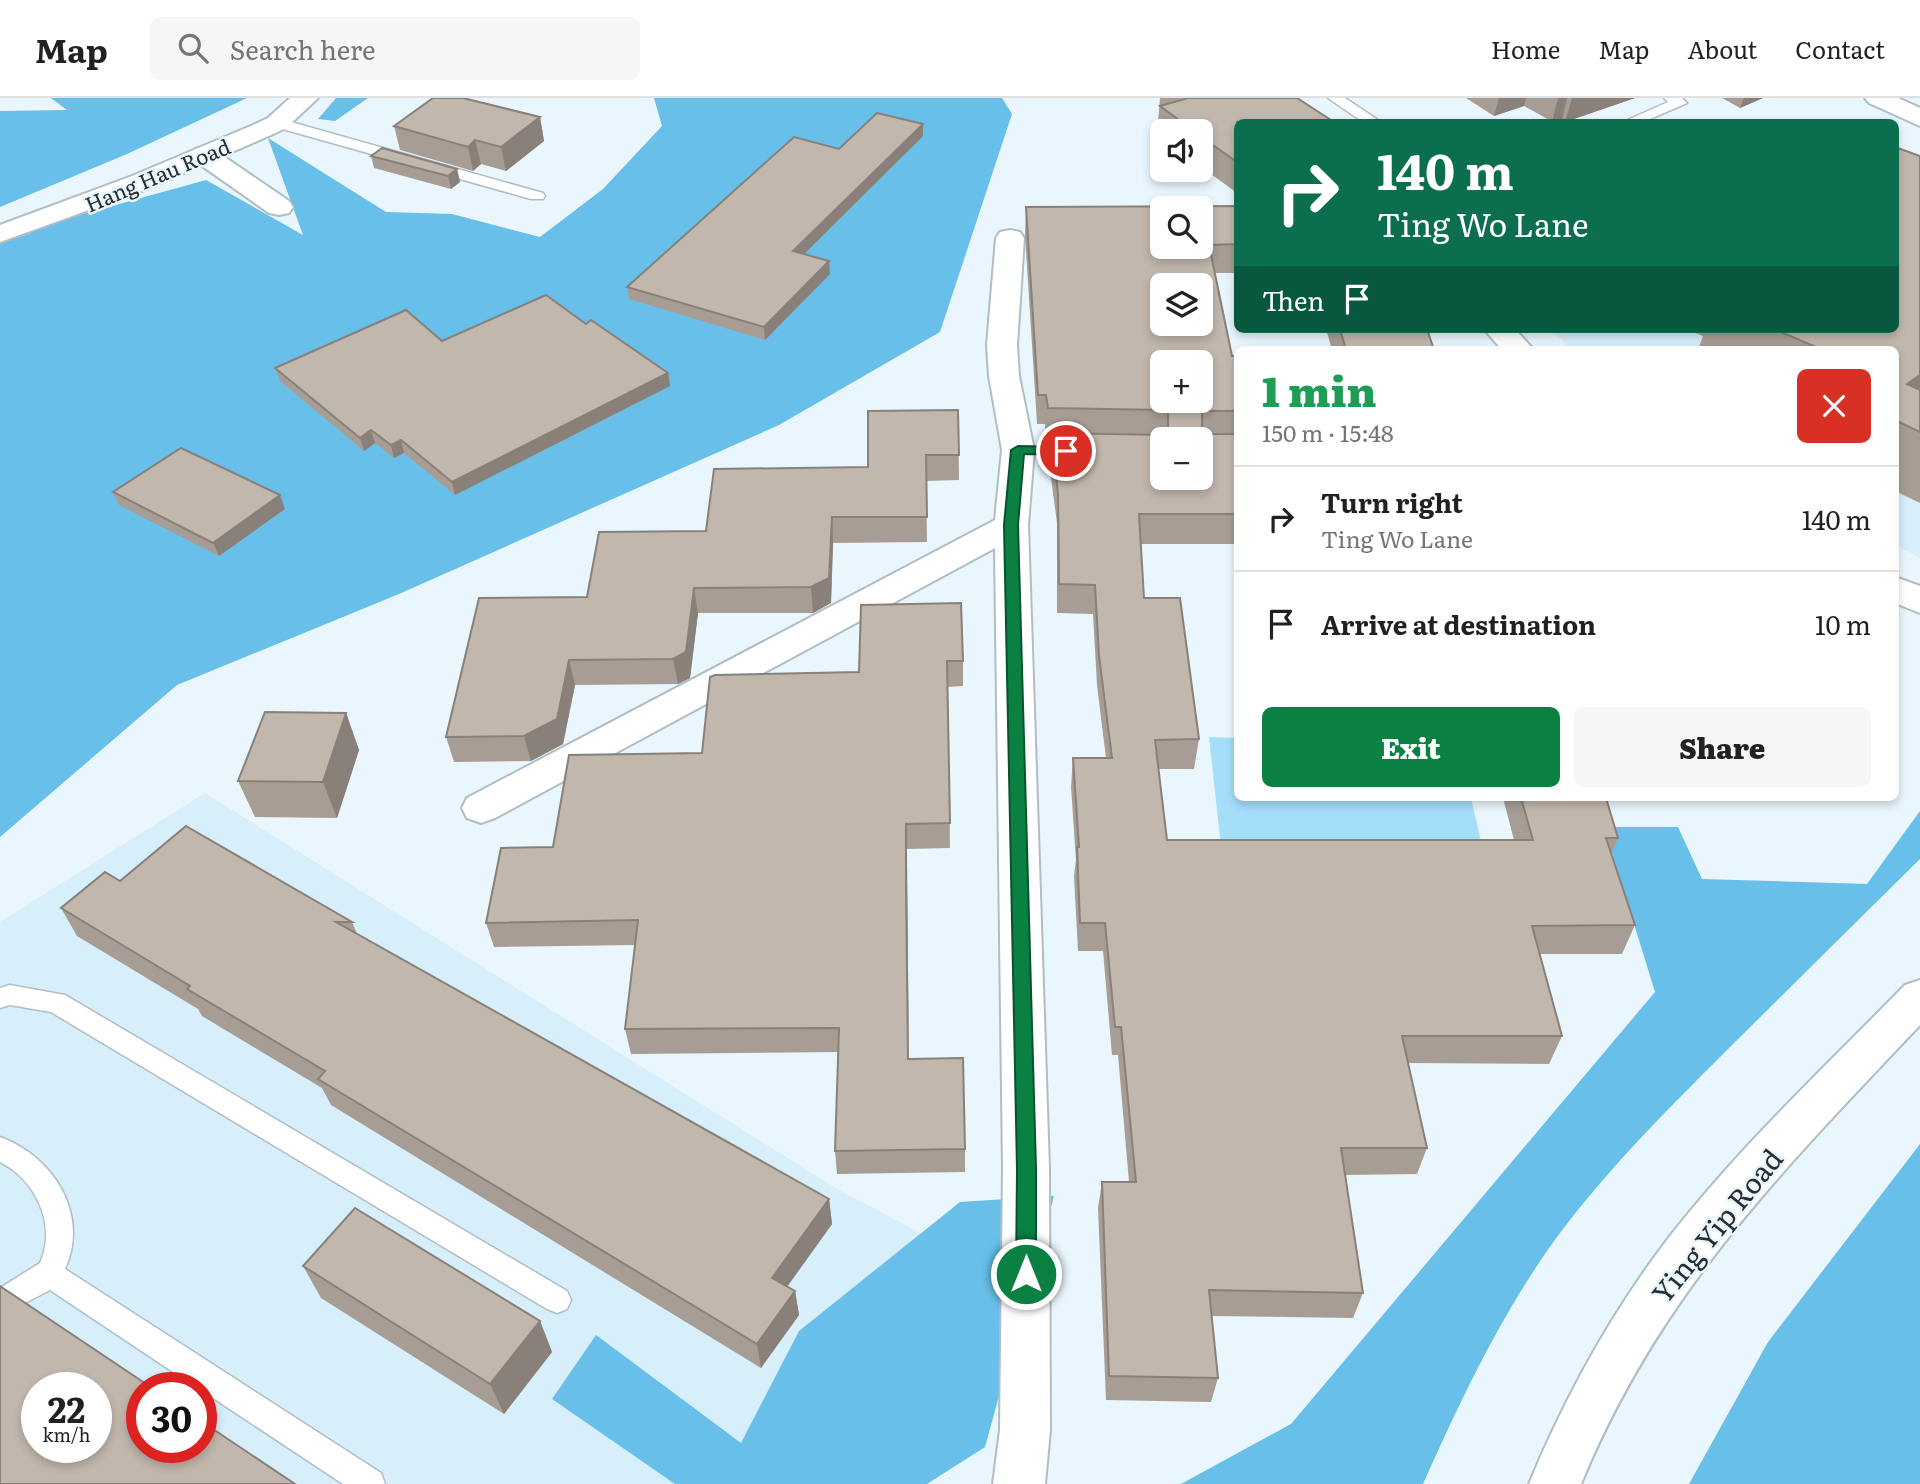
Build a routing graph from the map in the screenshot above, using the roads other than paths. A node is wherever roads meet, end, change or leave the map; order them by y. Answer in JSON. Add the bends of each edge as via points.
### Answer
{"nodes":[{"id":1,"x":305,"y":98,"type":"edge"},
{"id":2,"x":1335,"y":98,"type":"edge"},
{"id":3,"x":1671,"y":98,"type":"edge"},
{"id":4,"x":1878,"y":98,"type":"edge"},
{"id":5,"x":1920,"y":118,"type":"edge"},
{"id":6,"x":1368,"y":119,"type":"edge"},
{"id":7,"x":1639,"y":119,"type":"edge"},
{"id":8,"x":277,"y":123,"type":"junction"},
{"id":9,"x":204,"y":155,"type":"junction"},
{"id":10,"x":537,"y":196,"type":"dead end"},
{"id":11,"x":279,"y":207,"type":"dead end"},
{"id":12,"x":0,"y":234,"type":"edge"},
{"id":13,"x":1010,"y":238,"type":"dead end"},
{"id":14,"x":1503,"y":333,"type":"edge"},
{"id":15,"x":1515,"y":346,"type":"edge"},
{"id":16,"x":1011,"y":525,"type":"junction"},
{"id":17,"x":1899,"y":589,"type":"edge"},
{"id":18,"x":1920,"y":601,"type":"edge"},
{"id":19,"x":481,"y":808,"type":"dead end"},
{"id":20,"x":1920,"y":997,"type":"edge"},
{"id":21,"x":0,"y":998,"type":"edge"},
{"id":22,"x":0,"y":1149,"type":"edge"},
{"id":23,"x":49,"y":1274,"type":"junction"},
{"id":24,"x":557,"y":1300,"type":"dead end"},
{"id":25,"x":0,"y":1303,"type":"edge"},
{"id":26,"x":370,"y":1484,"type":"edge"},
{"id":27,"x":1018,"y":1484,"type":"edge"},
{"id":28,"x":1555,"y":1484,"type":"edge"}],
"edges":[{"from":1,"to":8,"type":"street","name":"Hang Hau Road"},
{"from":2,"to":6,"type":"lane"},
{"from":3,"to":7,"type":"lane","via":[[1680,103]]},
{"from":4,"to":5,"type":"street"},
{"from":8,"to":9,"type":"street","name":"Hang Hau Road"},
{"from":8,"to":10,"type":"lane"},
{"from":9,"to":11,"type":"street"},
{"from":9,"to":12,"type":"street","name":"Hang Hau Road"},
{"from":13,"to":16,"type":"street","via":[[1004,376],[1031,450]]},
{"from":14,"to":15,"type":"street"},
{"from":16,"to":19,"type":"street"},
{"from":16,"to":27,"type":"street","via":[[1026,1169],[1025,1430]]},
{"from":17,"to":18,"type":"street"},
{"from":20,"to":28,"type":"street","name":"Ying Yip Road","via":[[1706,1227],[1654,1298],[1606,1377]]},
{"from":21,"to":24,"type":"lane","via":[[10,995],[56,1002]]},
{"from":22,"to":23,"type":"lane","via":[[37,1172],[55,1205],[61,1246]]},
{"from":23,"to":25,"type":"lane"},
{"from":23,"to":26,"type":"lane"}]}
